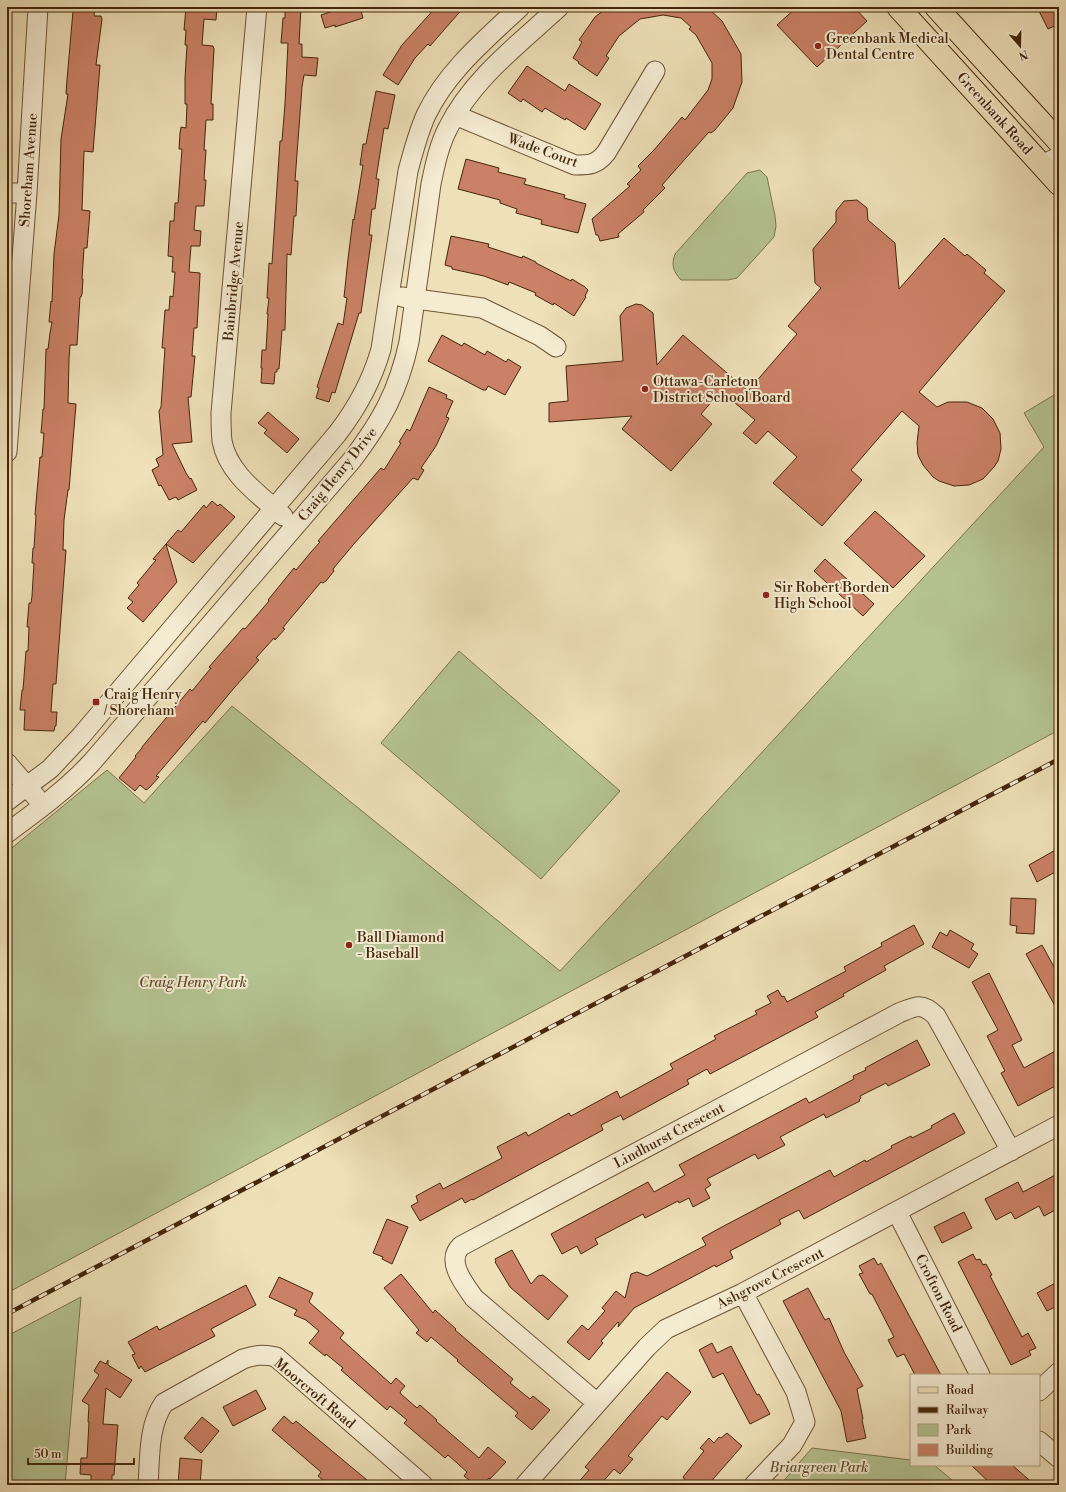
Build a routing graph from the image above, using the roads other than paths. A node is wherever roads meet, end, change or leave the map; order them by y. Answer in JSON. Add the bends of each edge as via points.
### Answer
{"nodes":[{"id":1,"x":38,"y":7,"type":"edge"},
{"id":2,"x":257,"y":7,"type":"edge"},
{"id":3,"x":520,"y":7,"type":"edge"},
{"id":4,"x":559,"y":7,"type":"edge"},
{"id":5,"x":898,"y":7,"type":"edge"},
{"id":6,"x":936,"y":7,"type":"edge"},
{"id":7,"x":655,"y":71,"type":"dead end"},
{"id":8,"x":455,"y":115,"type":"junction"},
{"id":9,"x":1059,"y":142,"type":"edge"},
{"id":10,"x":1050,"y":161,"type":"edge"},
{"id":11,"x":1059,"y":184,"type":"edge"},
{"id":12,"x":7,"y":193,"type":"edge"},
{"id":13,"x":27,"y":193,"type":"junction"},
{"id":14,"x":389,"y":296,"type":"junction"},
{"id":15,"x":414,"y":299,"type":"junction"},
{"id":16,"x":556,"y":346,"type":"dead end"},
{"id":17,"x":7,"y":452,"type":"edge"},
{"id":18,"x":275,"y":508,"type":"junction"},
{"id":19,"x":295,"y":527,"type":"junction"},
{"id":20,"x":7,"y":763,"type":"edge"},
{"id":21,"x":27,"y":787,"type":"junction"},
{"id":22,"x":7,"y":801,"type":"edge"},
{"id":23,"x":43,"y":806,"type":"junction"},
{"id":24,"x":7,"y":833,"type":"edge"},
{"id":25,"x":1059,"y":1125,"type":"edge"},
{"id":26,"x":1011,"y":1151,"type":"junction"},
{"id":27,"x":897,"y":1212,"type":"junction"},
{"id":28,"x":743,"y":1293,"type":"junction"},
{"id":29,"x":1059,"y":1372,"type":"edge"},
{"id":30,"x":979,"y":1374,"type":"edge"},
{"id":31,"x":1040,"y":1390,"type":"edge"},
{"id":32,"x":597,"y":1404,"type":"junction"},
{"id":33,"x":1040,"y":1441,"type":"edge"},
{"id":34,"x":1059,"y":1458,"type":"edge"},
{"id":35,"x":148,"y":1485,"type":"edge"},
{"id":36,"x":423,"y":1485,"type":"edge"},
{"id":37,"x":525,"y":1485,"type":"edge"},
{"id":38,"x":754,"y":1485,"type":"edge"}],
"edges":[{"from":1,"to":13,"type":"street","name":"Shoreham Avenue"},
{"from":2,"to":18,"type":"street","name":"Bainbridge Avenue","via":[[221,428],[222,441],[230,464]]},
{"from":3,"to":14,"type":"street","name":"Craig Henry Drive","via":[[465,58],[426,116],[408,171]]},
{"from":4,"to":8,"type":"street","name":"Craig Henry Drive","via":[[484,77]]},
{"from":5,"to":10,"type":"main road","name":"Greenbank Road"},
{"from":6,"to":9,"type":"main road","name":"Greenbank Road"},
{"from":7,"to":8,"type":"street","name":"Wade Court","via":[[606,153],[598,161],[590,164],[575,165]]},
{"from":8,"to":15,"type":"street","name":"Craig Henry Drive","via":[[447,129],[435,165]]},
{"from":10,"to":11,"type":"main road","name":"Greenbank Road"},
{"from":12,"to":13,"type":"street"},
{"from":13,"to":17,"type":"street","name":"Shoreham Avenue"},
{"from":14,"to":15,"type":"street"},
{"from":14,"to":18,"type":"street","name":"Craig Henry Drive","via":[[376,367],[360,402],[337,434]]},
{"from":15,"to":16,"type":"street","via":[[482,308]]},
{"from":15,"to":19,"type":"street","name":"Craig Henry Drive","via":[[409,342],[400,380],[393,396],[363,446]]},
{"from":18,"to":19,"type":"street","name":"Bainbridge Avenue"},
{"from":18,"to":21,"type":"street","name":"Craig Henry Drive","via":[[81,736],[50,769]]},
{"from":19,"to":23,"type":"street","name":"Craig Henry Drive","via":[[92,762]]},
{"from":20,"to":21,"type":"street"},
{"from":21,"to":22,"type":"street","name":"Craig Henry Drive"},
{"from":21,"to":23,"type":"street"},
{"from":23,"to":24,"type":"street","name":"Craig Henry Drive"},
{"from":25,"to":26,"type":"street","name":"Ashgrove Crescent"},
{"from":26,"to":27,"type":"street","name":"Ashgrove Crescent"},
{"from":26,"to":32,"type":"street","name":"Lindhurst Crescent","via":[[936,1016],[922,1006],[892,1016],[461,1246],[455,1255],[455,1262],[474,1298]]},
{"from":27,"to":28,"type":"street","name":"Ashgrove Crescent"},
{"from":27,"to":30,"type":"street","name":"Crofton Road"},
{"from":28,"to":32,"type":"street","name":"Ashgrove Crescent","via":[[666,1330],[647,1347]]},
{"from":28,"to":38,"type":"street","via":[[796,1392],[805,1422],[792,1445]]},
{"from":29,"to":31,"type":"street"},
{"from":32,"to":37,"type":"street","name":"Ashgrove Crescent"},
{"from":33,"to":34,"type":"street"},
{"from":35,"to":36,"type":"street","name":"Moorcroft Road","via":[[154,1424],[164,1403],[243,1360],[265,1354],[276,1357]]}]}
